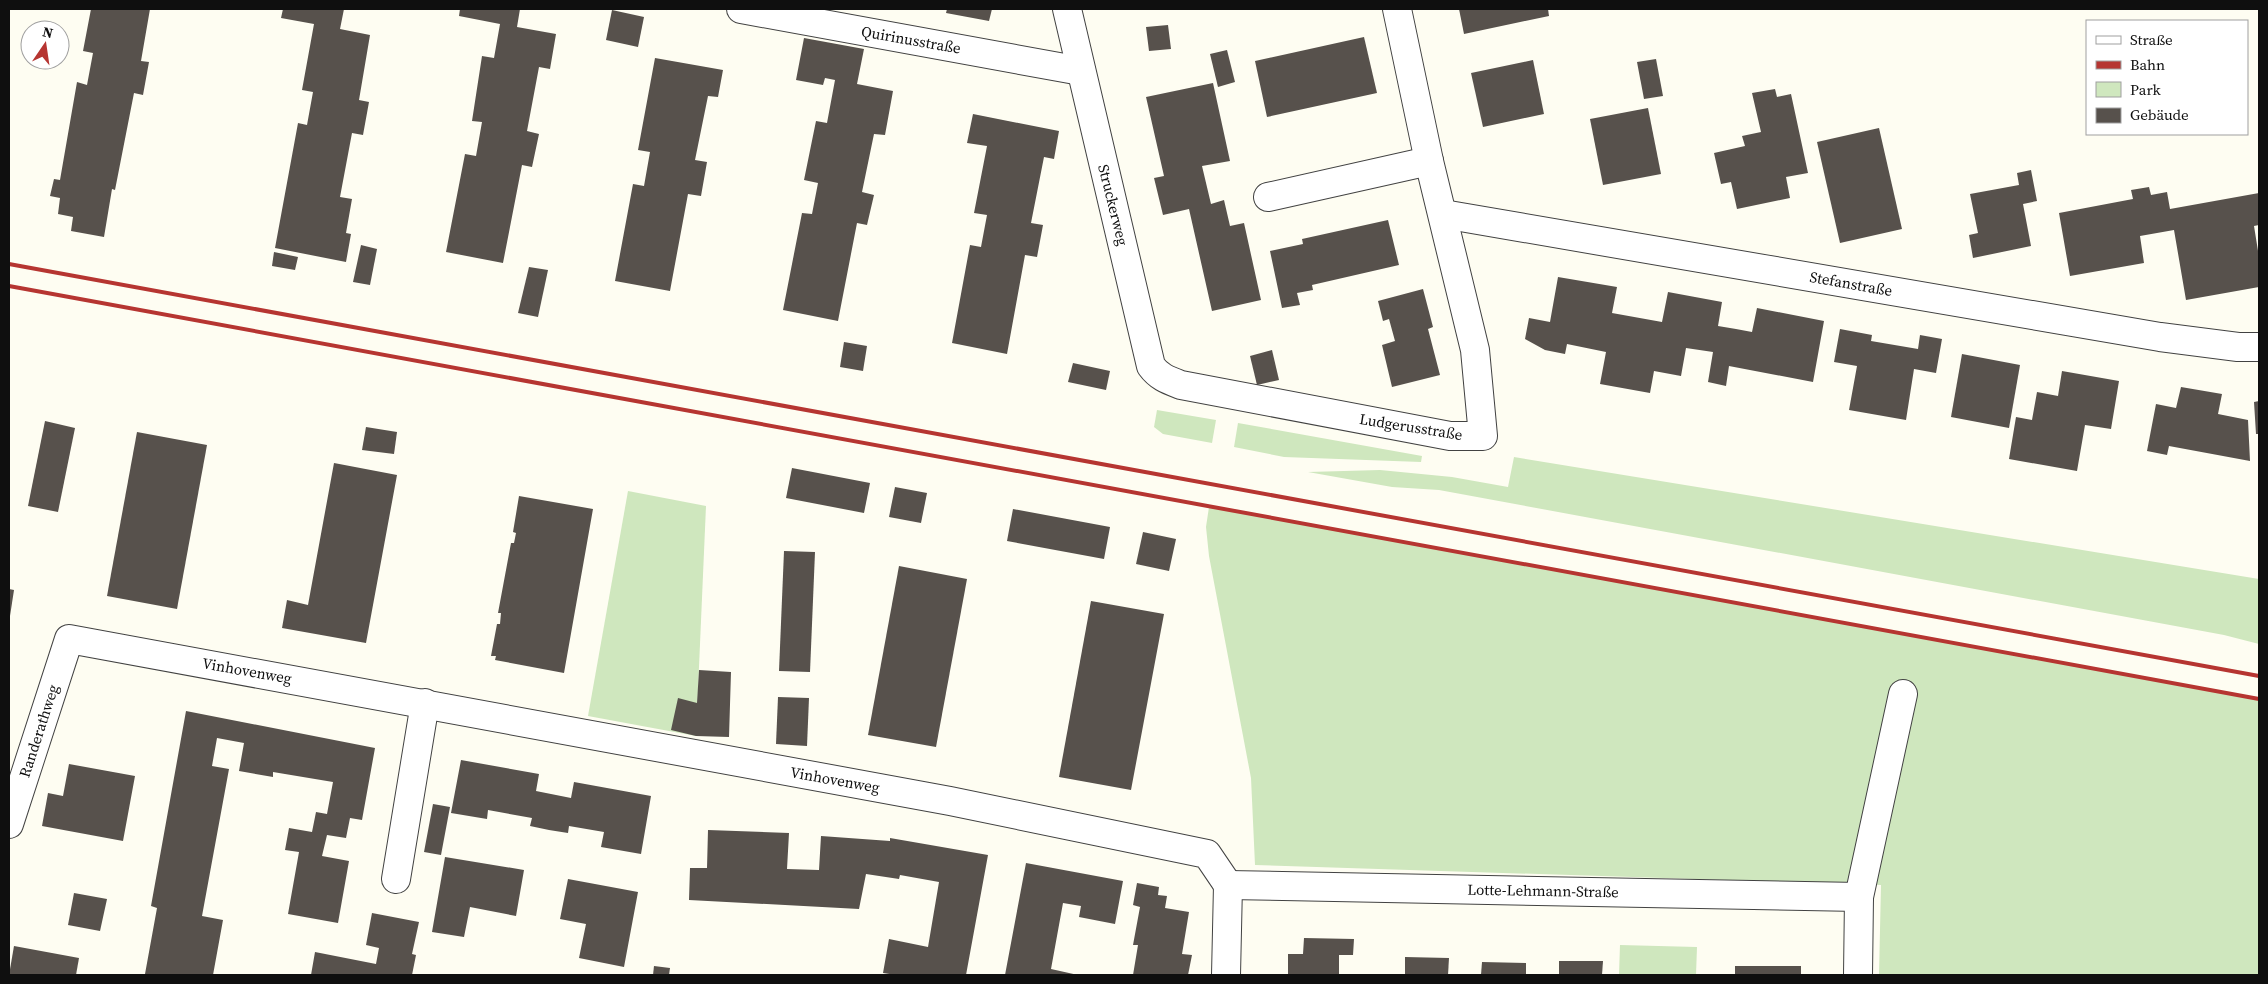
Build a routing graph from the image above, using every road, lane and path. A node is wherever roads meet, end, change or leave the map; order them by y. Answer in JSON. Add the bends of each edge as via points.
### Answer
{"nodes":[{"id":1,"x":741,"y":9,"type":"edge"},
{"id":2,"x":1067,"y":9,"type":"edge"},
{"id":3,"x":1397,"y":9,"type":"edge"},
{"id":4,"x":1081,"y":71,"type":"junction"},
{"id":5,"x":1429,"y":161,"type":"junction"},
{"id":6,"x":1268,"y":197,"type":"dead end"},
{"id":7,"x":1444,"y":214,"type":"junction"},
{"id":8,"x":2259,"y":347,"type":"edge"},
{"id":9,"x":1182,"y":384,"type":"joint"},
{"id":10,"x":69,"y":639,"type":"joint"},
{"id":11,"x":1903,"y":694,"type":"dead end"},
{"id":12,"x":425,"y":703,"type":"junction"},
{"id":13,"x":9,"y":824,"type":"edge"},
{"id":14,"x":396,"y":879,"type":"dead end"},
{"id":15,"x":1228,"y":885,"type":"junction"},
{"id":16,"x":1859,"y":897,"type":"junction"},
{"id":17,"x":1226,"y":975,"type":"edge"},
{"id":18,"x":1858,"y":975,"type":"edge"}],
"edges":[{"from":1,"to":4,"type":"street","name":"Quirinusstraße"},
{"from":2,"to":4,"type":"street","name":"Struckerweg"},
{"from":3,"to":5,"type":"street","name":"Ludgerusstraße"},
{"from":4,"to":9,"type":"street","name":"Struckerweg","via":[[1151,366],[1160,376]]},
{"from":5,"to":6,"type":"street"},
{"from":5,"to":7,"type":"street","name":"Ludgerusstraße"},
{"from":7,"to":8,"type":"street","name":"Stefanstraße","via":[[2160,337]]},
{"from":7,"to":9,"type":"street","name":"Ludgerusstraße","via":[[1475,350],[1483,436],[1450,436]]},
{"from":10,"to":12,"type":"street","name":"Vinhovenweg"},
{"from":10,"to":13,"type":"street","name":"Randerathweg"},
{"from":11,"to":16,"type":"street"},
{"from":12,"to":14,"type":"street"},
{"from":12,"to":15,"type":"street","name":"Vinhovenweg","via":[[950,801],[1207,854]]},
{"from":15,"to":16,"type":"street","name":"Lotte-Lehmann-Straße"},
{"from":15,"to":17,"type":"street"},
{"from":16,"to":18,"type":"street"}]}
